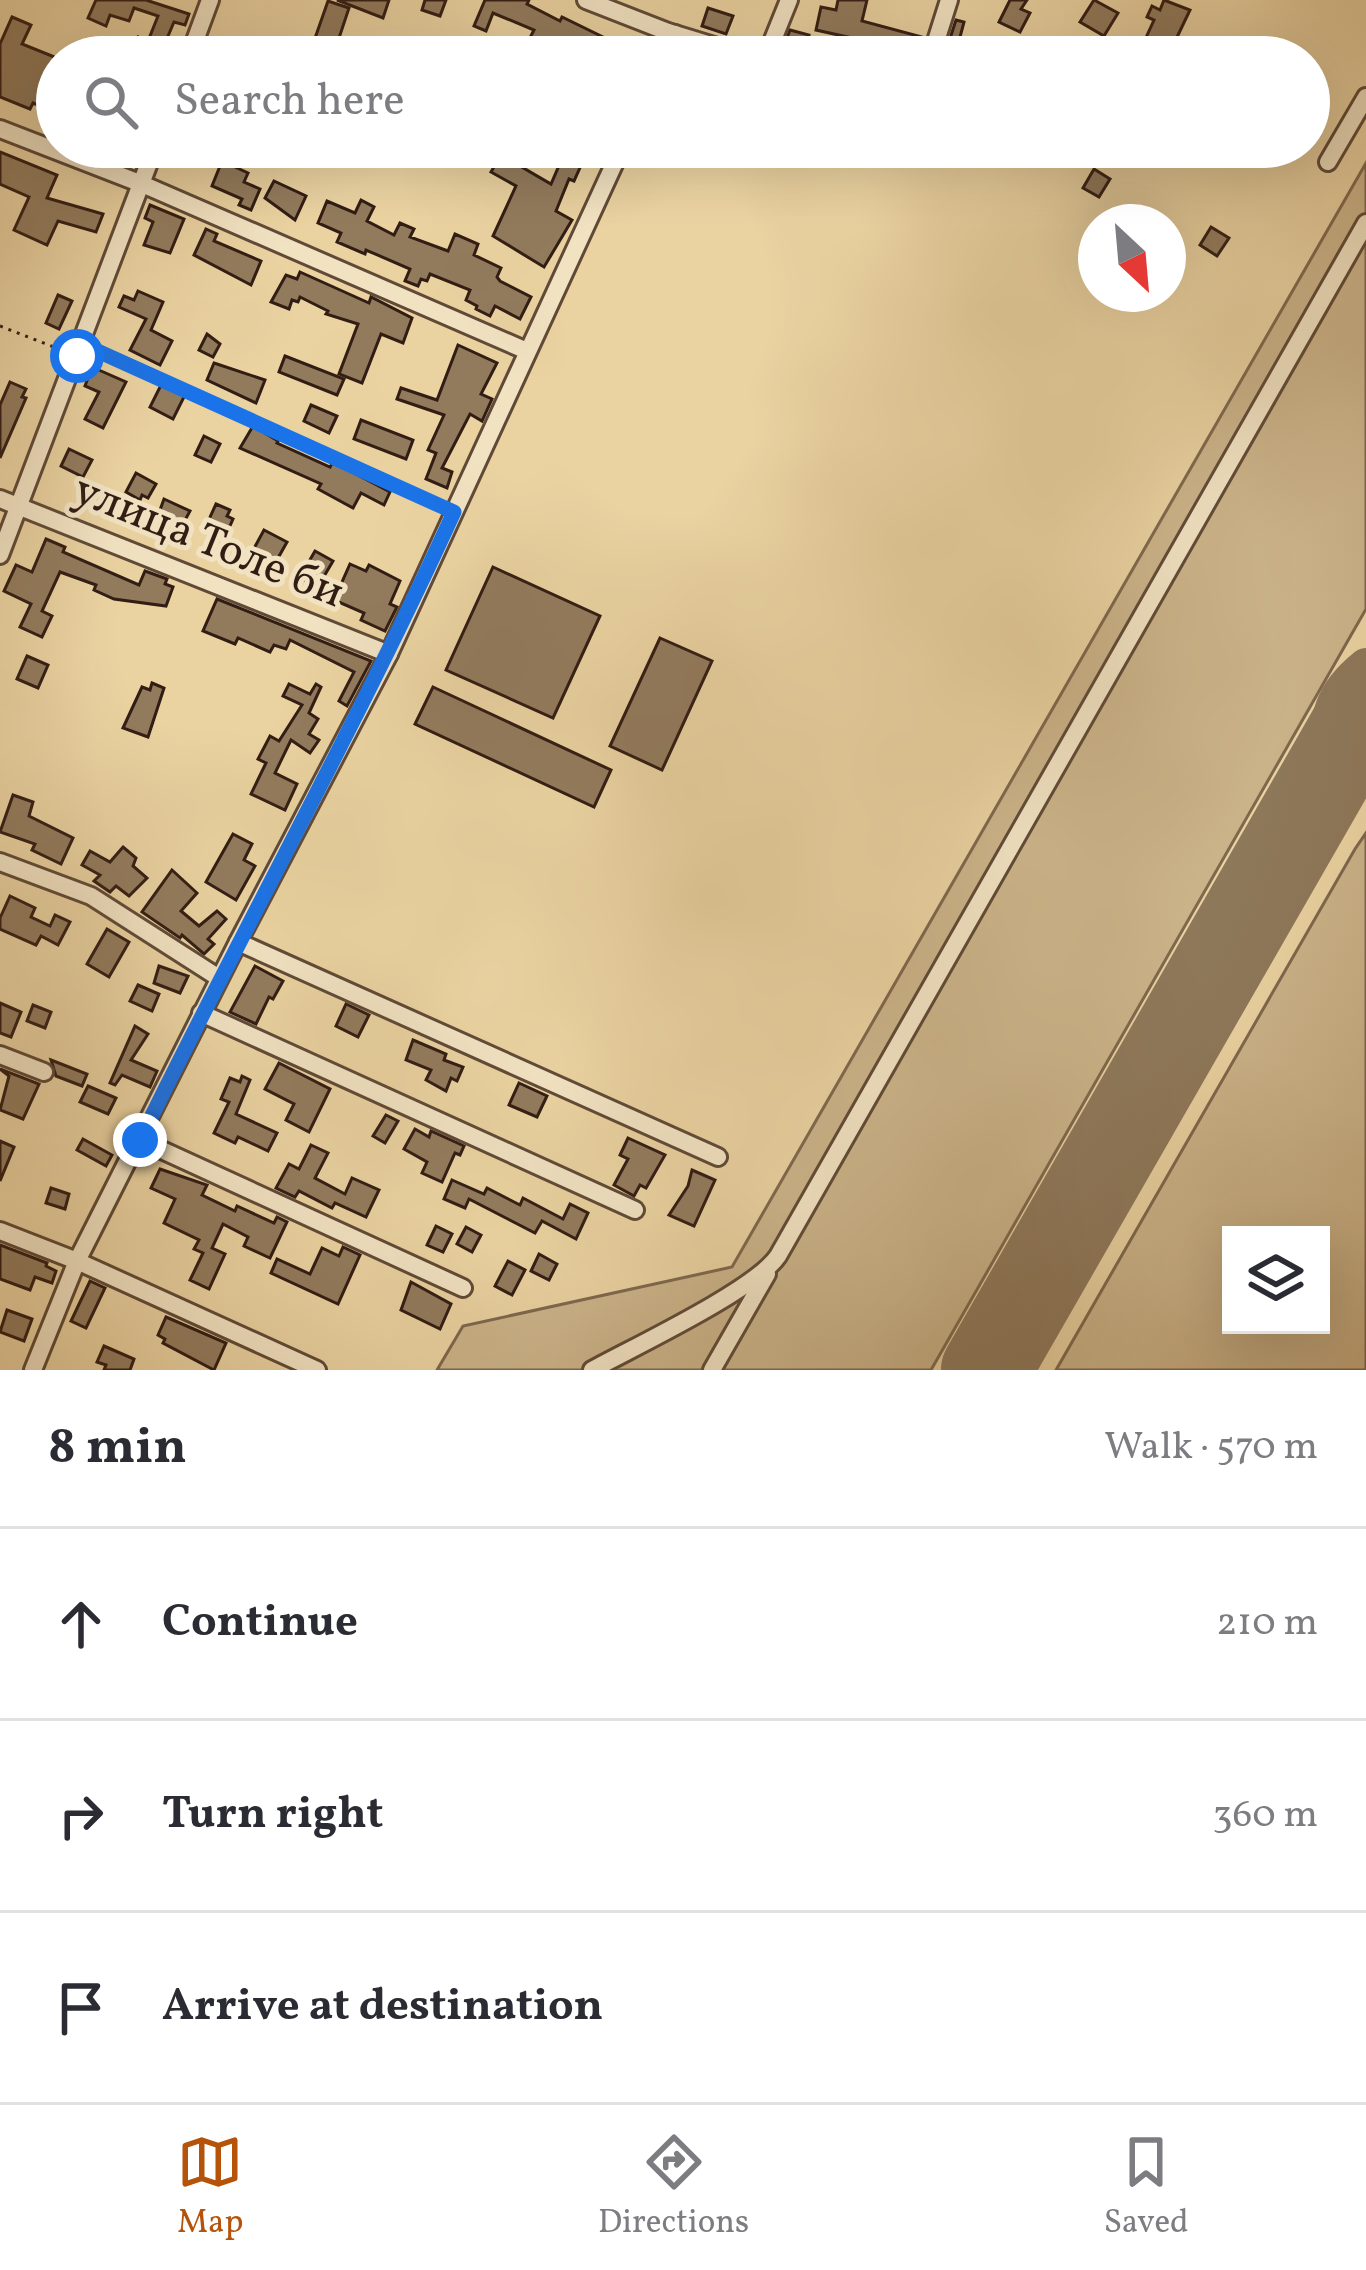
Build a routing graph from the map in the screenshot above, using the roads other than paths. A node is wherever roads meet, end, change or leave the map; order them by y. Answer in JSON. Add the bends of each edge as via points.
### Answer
{"nodes":[{"id":1,"x":210,"y":0,"type":"edge"},
{"id":2,"x":586,"y":0,"type":"edge"},
{"id":3,"x":789,"y":0,"type":"edge"},
{"id":4,"x":950,"y":0,"type":"edge"},
{"id":5,"x":675,"y":34,"type":"joint"},
{"id":6,"x":197,"y":36,"type":"edge"},
{"id":7,"x":682,"y":36,"type":"edge"},
{"id":8,"x":774,"y":36,"type":"edge"},
{"id":9,"x":938,"y":36,"type":"edge"},
{"id":10,"x":1366,"y":97,"type":"edge"},
{"id":11,"x":0,"y":129,"type":"edge"},
{"id":12,"x":36,"y":143,"type":"edge"},
{"id":13,"x":1330,"y":159,"type":"edge"},
{"id":14,"x":101,"y":168,"type":"edge"},
{"id":15,"x":148,"y":168,"type":"edge"},
{"id":16,"x":612,"y":168,"type":"edge"},
{"id":17,"x":142,"y":184,"type":"junction"},
{"id":18,"x":1366,"y":224,"type":"edge"},
{"id":19,"x":527,"y":351,"type":"junction"},
{"id":20,"x":0,"y":499,"type":"edge"},
{"id":21,"x":20,"y":506,"type":"junction"},
{"id":22,"x":0,"y":555,"type":"edge"},
{"id":23,"x":389,"y":654,"type":"junction"},
{"id":24,"x":0,"y":862,"type":"edge"},
{"id":25,"x":238,"y":942,"type":"junction"},
{"id":26,"x":219,"y":978,"type":"junction"},
{"id":27,"x":202,"y":1013,"type":"junction"},
{"id":28,"x":0,"y":1055,"type":"edge"},
{"id":29,"x":44,"y":1072,"type":"dead end"},
{"id":30,"x":140,"y":1140,"type":"junction"},
{"id":31,"x":718,"y":1157,"type":"dead end"},
{"id":32,"x":635,"y":1210,"type":"dead end"},
{"id":33,"x":0,"y":1231,"type":"edge"},
{"id":34,"x":77,"y":1261,"type":"junction"},
{"id":35,"x":770,"y":1268,"type":"junction"},
{"id":36,"x":463,"y":1288,"type":"dead end"},
{"id":37,"x":33,"y":1370,"type":"edge"},
{"id":38,"x":317,"y":1370,"type":"edge"},
{"id":39,"x":592,"y":1370,"type":"edge"},
{"id":40,"x":712,"y":1370,"type":"edge"}],
"edges":[{"from":1,"to":6,"type":"street"},
{"from":2,"to":5,"type":"street"},
{"from":3,"to":8,"type":"street"},
{"from":4,"to":9,"type":"street"},
{"from":5,"to":7,"type":"street"},
{"from":10,"to":13,"type":"street"},
{"from":11,"to":12,"type":"street"},
{"from":14,"to":17,"type":"street"},
{"from":15,"to":17,"type":"street"},
{"from":16,"to":19,"type":"street"},
{"from":17,"to":19,"type":"street"},
{"from":17,"to":21,"type":"street"},
{"from":18,"to":35,"type":"street"},
{"from":19,"to":23,"type":"street"},
{"from":20,"to":21,"type":"street","name":"улица Толе би"},
{"from":21,"to":22,"type":"street"},
{"from":21,"to":23,"type":"street","name":"улица Толе би"},
{"from":23,"to":25,"type":"street"},
{"from":24,"to":26,"type":"street","via":[[91,896]]},
{"from":25,"to":26,"type":"street"},
{"from":25,"to":31,"type":"street"},
{"from":26,"to":27,"type":"street"},
{"from":27,"to":30,"type":"street"},
{"from":27,"to":32,"type":"street"},
{"from":28,"to":29,"type":"street"},
{"from":30,"to":34,"type":"street"},
{"from":30,"to":36,"type":"street"},
{"from":33,"to":34,"type":"street"},
{"from":34,"to":37,"type":"street"},
{"from":34,"to":38,"type":"street"},
{"from":35,"to":39,"type":"street"},
{"from":35,"to":40,"type":"street"}]}
